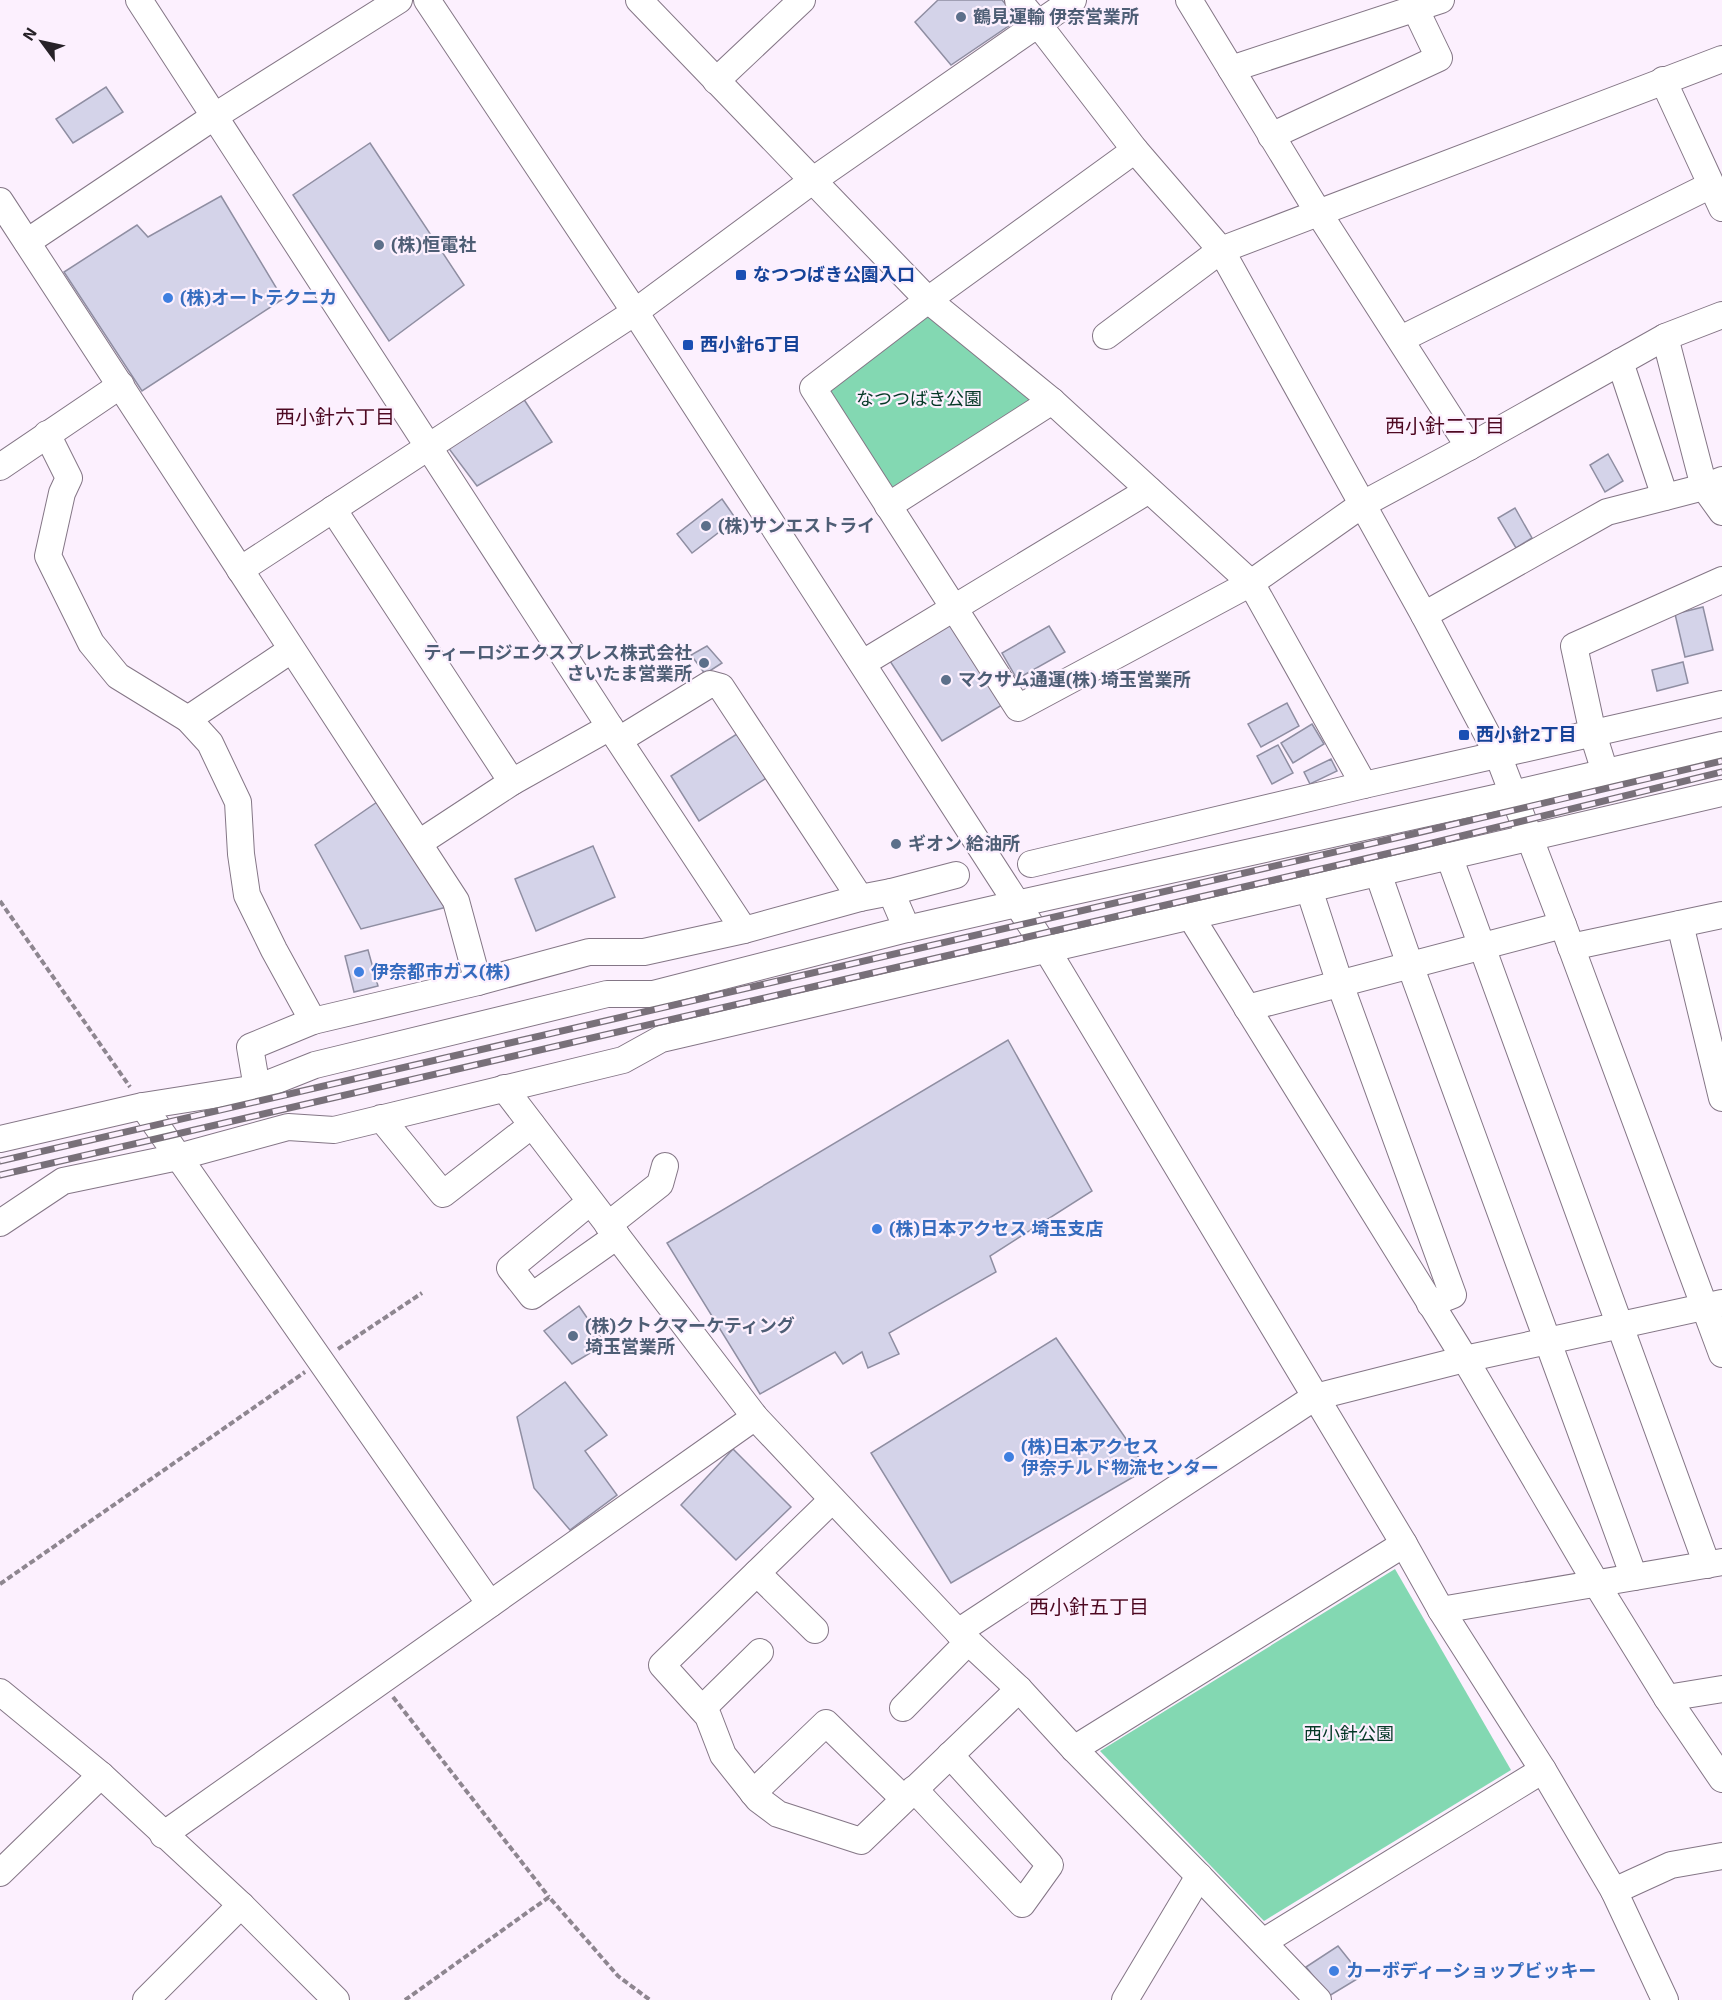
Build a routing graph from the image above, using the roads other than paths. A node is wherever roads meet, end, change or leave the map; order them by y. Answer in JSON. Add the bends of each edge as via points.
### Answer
{"nodes":[{"id":1,"x":139,"y":0,"type":"edge"},
{"id":2,"x":399,"y":0,"type":"edge"},
{"id":3,"x":428,"y":0,"type":"edge"},
{"id":4,"x":639,"y":0,"type":"edge"},
{"id":5,"x":802,"y":0,"type":"edge"},
{"id":6,"x":1018,"y":0,"type":"edge"},
{"id":7,"x":1073,"y":0,"type":"edge"},
{"id":8,"x":1189,"y":0,"type":"edge"},
{"id":9,"x":1441,"y":0,"type":"edge"},
{"id":10,"x":1415,"y":8,"type":"junction"},
{"id":11,"x":1038,"y":24,"type":"junction"},
{"id":12,"x":1722,"y":58,"type":"edge"},
{"id":13,"x":1230,"y":69,"type":"junction"},
{"id":14,"x":1663,"y":80,"type":"junction"},
{"id":15,"x":716,"y":81,"type":"junction"},
{"id":16,"x":215,"y":116,"type":"junction"},
{"id":17,"x":1271,"y":136,"type":"junction"},
{"id":18,"x":1136,"y":150,"type":"junction"},
{"id":19,"x":812,"y":181,"type":"junction"},
{"id":20,"x":1711,"y":185,"type":"junction"},
{"id":21,"x":0,"y":201,"type":"edge"},
{"id":22,"x":1722,"y":208,"type":"edge"},
{"id":23,"x":1318,"y":212,"type":"junction"},
{"id":24,"x":27,"y":242,"type":"junction"},
{"id":25,"x":1221,"y":250,"type":"junction"},
{"id":26,"x":928,"y":300,"type":"junction"},
{"id":27,"x":635,"y":312,"type":"junction"},
{"id":28,"x":1722,"y":315,"type":"edge"},
{"id":29,"x":1106,"y":336,"type":"dead end"},
{"id":30,"x":1665,"y":337,"type":"junction"},
{"id":31,"x":1401,"y":339,"type":"junction"},
{"id":32,"x":1620,"y":362,"type":"junction"},
{"id":33,"x":121,"y":385,"type":"junction"},
{"id":34,"x":1052,"y":401,"type":"junction"},
{"id":35,"x":47,"y":434,"type":"junction"},
{"id":36,"x":430,"y":446,"type":"junction"},
{"id":37,"x":1469,"y":447,"type":"junction"},
{"id":38,"x":0,"y":467,"type":"edge"},
{"id":39,"x":1713,"y":484,"type":"edge"},
{"id":40,"x":1149,"y":490,"type":"junction"},
{"id":41,"x":1665,"y":497,"type":"junction"},
{"id":42,"x":1363,"y":504,"type":"junction"},
{"id":43,"x":888,"y":506,"type":"junction"},
{"id":44,"x":333,"y":509,"type":"junction"},
{"id":45,"x":1722,"y":512,"type":"edge"},
{"id":46,"x":240,"y":570,"type":"junction"},
{"id":47,"x":1722,"y":580,"type":"edge"},
{"id":48,"x":1251,"y":583,"type":"junction"},
{"id":49,"x":953,"y":608,"type":"junction"},
{"id":50,"x":1424,"y":615,"type":"junction"},
{"id":51,"x":291,"y":650,"type":"junction"},
{"id":52,"x":863,"y":663,"type":"junction"},
{"id":53,"x":1722,"y":704,"type":"edge"},
{"id":54,"x":188,"y":719,"type":"junction"},
{"id":55,"x":615,"y":734,"type":"junction"},
{"id":56,"x":1593,"y":734,"type":"junction"},
{"id":57,"x":1722,"y":745,"type":"edge"},
{"id":58,"x":1498,"y":755,"type":"junction"},
{"id":59,"x":1605,"y":772,"type":"junction"},
{"id":60,"x":1404,"y":776,"type":"junction"},
{"id":61,"x":512,"y":782,"type":"junction"},
{"id":62,"x":1364,"y":785,"type":"junction"},
{"id":63,"x":1722,"y":793,"type":"edge"},
{"id":64,"x":1513,"y":794,"type":"junction"},
{"id":65,"x":1417,"y":815,"type":"junction"},
{"id":66,"x":1529,"y":837,"type":"junction"},
{"id":67,"x":419,"y":843,"type":"junction"},
{"id":68,"x":1449,"y":856,"type":"junction"},
{"id":69,"x":1031,"y":864,"type":"dead end"},
{"id":70,"x":1377,"y":873,"type":"junction"},
{"id":71,"x":956,"y":875,"type":"dead end"},
{"id":72,"x":1309,"y":889,"type":"junction"},
{"id":73,"x":891,"y":892,"type":"junction"},
{"id":74,"x":860,"y":898,"type":"junction"},
{"id":75,"x":1016,"y":904,"type":"junction"},
{"id":76,"x":1722,"y":915,"type":"edge"},
{"id":77,"x":1191,"y":916,"type":"junction"},
{"id":78,"x":1680,"y":924,"type":"junction"},
{"id":79,"x":908,"y":929,"type":"junction"},
{"id":80,"x":744,"y":930,"type":"junction"},
{"id":81,"x":1567,"y":936,"type":"junction"},
{"id":82,"x":1482,"y":947,"type":"junction"},
{"id":83,"x":1047,"y":950,"type":"junction"},
{"id":84,"x":1410,"y":965,"type":"junction"},
{"id":85,"x":478,"y":982,"type":"junction"},
{"id":86,"x":1340,"y":984,"type":"junction"},
{"id":87,"x":1247,"y":1008,"type":"junction"},
{"id":88,"x":313,"y":1021,"type":"junction"},
{"id":89,"x":257,"y":1088,"type":"junction"},
{"id":90,"x":504,"y":1088,"type":"junction"},
{"id":91,"x":1722,"y":1098,"type":"edge"},
{"id":92,"x":143,"y":1106,"type":"junction"},
{"id":93,"x":381,"y":1118,"type":"junction"},
{"id":94,"x":532,"y":1125,"type":"junction"},
{"id":95,"x":0,"y":1139,"type":"edge"},
{"id":96,"x":178,"y":1157,"type":"junction"},
{"id":97,"x":666,"y":1166,"type":"dead end"},
{"id":98,"x":590,"y":1202,"type":"junction"},
{"id":99,"x":0,"y":1223,"type":"edge"},
{"id":100,"x":612,"y":1231,"type":"junction"},
{"id":101,"x":1430,"y":1304,"type":"junction"},
{"id":102,"x":1713,"y":1305,"type":"edge"},
{"id":103,"x":1619,"y":1326,"type":"junction"},
{"id":104,"x":1548,"y":1341,"type":"junction"},
{"id":105,"x":1722,"y":1354,"type":"edge"},
{"id":106,"x":1465,"y":1359,"type":"junction"},
{"id":107,"x":1315,"y":1397,"type":"junction"},
{"id":108,"x":755,"y":1417,"type":"junction"},
{"id":109,"x":832,"y":1500,"type":"junction"},
{"id":110,"x":1404,"y":1545,"type":"junction"},
{"id":111,"x":1715,"y":1563,"type":"edge"},
{"id":112,"x":757,"y":1573,"type":"junction"},
{"id":113,"x":1634,"y":1577,"type":"junction"},
{"id":114,"x":1596,"y":1583,"type":"junction"},
{"id":115,"x":490,"y":1604,"type":"junction"},
{"id":116,"x":1441,"y":1610,"type":"junction"},
{"id":117,"x":815,"y":1630,"type":"dead end"},
{"id":118,"x":963,"y":1637,"type":"junction"},
{"id":119,"x":760,"y":1652,"type":"dead end"},
{"id":120,"x":1019,"y":1689,"type":"junction"},
{"id":121,"x":1722,"y":1689,"type":"edge"},
{"id":122,"x":0,"y":1692,"type":"edge"},
{"id":123,"x":1668,"y":1698,"type":"junction"},
{"id":124,"x":903,"y":1708,"type":"dead end"},
{"id":125,"x":702,"y":1709,"type":"junction"},
{"id":126,"x":1074,"y":1749,"type":"junction"},
{"id":127,"x":950,"y":1755,"type":"junction"},
{"id":128,"x":1543,"y":1770,"type":"junction"},
{"id":129,"x":101,"y":1774,"type":"junction"},
{"id":130,"x":1722,"y":1779,"type":"edge"},
{"id":131,"x":753,"y":1793,"type":"junction"},
{"id":132,"x":909,"y":1794,"type":"junction"},
{"id":133,"x":163,"y":1835,"type":"junction"},
{"id":134,"x":1722,"y":1856,"type":"edge"},
{"id":135,"x":0,"y":1873,"type":"edge"},
{"id":136,"x":1199,"y":1876,"type":"junction"},
{"id":137,"x":1614,"y":1891,"type":"junction"},
{"id":138,"x":241,"y":1905,"type":"junction"},
{"id":139,"x":1263,"y":1942,"type":"junction"},
{"id":140,"x":146,"y":2000,"type":"edge"},
{"id":141,"x":336,"y":2000,"type":"edge"},
{"id":142,"x":1125,"y":2000,"type":"edge"},
{"id":143,"x":1318,"y":2000,"type":"edge"},
{"id":144,"x":1665,"y":2000,"type":"edge"}],
"edges":[{"from":1,"to":16,"type":"street"},
{"from":2,"to":16,"type":"street"},
{"from":3,"to":27,"type":"street"},
{"from":4,"to":15,"type":"street"},
{"from":5,"to":15,"type":"street"},
{"from":6,"to":11,"type":"street"},
{"from":7,"to":11,"type":"street"},
{"from":8,"to":13,"type":"street"},
{"from":9,"to":10,"type":"street"},
{"from":10,"to":13,"type":"street"},
{"from":10,"to":17,"type":"street","via":[[1439,58]]},
{"from":11,"to":18,"type":"street"},
{"from":11,"to":19,"type":"street"},
{"from":12,"to":14,"type":"street"},
{"from":13,"to":17,"type":"street"},
{"from":14,"to":20,"type":"street"},
{"from":14,"to":23,"type":"street"},
{"from":15,"to":19,"type":"street"},
{"from":16,"to":24,"type":"street"},
{"from":16,"to":36,"type":"street"},
{"from":17,"to":23,"type":"street"},
{"from":18,"to":25,"type":"street"},
{"from":18,"to":26,"type":"street"},
{"from":19,"to":26,"type":"street"},
{"from":19,"to":27,"type":"street"},
{"from":20,"to":22,"type":"street"},
{"from":20,"to":31,"type":"street"},
{"from":21,"to":24,"type":"street"},
{"from":23,"to":25,"type":"street"},
{"from":23,"to":31,"type":"street"},
{"from":24,"to":33,"type":"street"},
{"from":25,"to":29,"type":"street"},
{"from":25,"to":42,"type":"street"},
{"from":26,"to":34,"type":"street"},
{"from":26,"to":43,"type":"street","via":[[813,388]]},
{"from":27,"to":36,"type":"street"},
{"from":27,"to":52,"type":"street"},
{"from":28,"to":30,"type":"street"},
{"from":30,"to":32,"type":"street"},
{"from":30,"to":39,"type":"street"},
{"from":31,"to":37,"type":"street"},
{"from":32,"to":37,"type":"street"},
{"from":32,"to":41,"type":"street"},
{"from":33,"to":35,"type":"street"},
{"from":33,"to":46,"type":"street"},
{"from":34,"to":40,"type":"street"},
{"from":34,"to":43,"type":"street"},
{"from":35,"to":38,"type":"street"},
{"from":35,"to":54,"type":"street","via":[[69,478],[48,556],[91,643],[118,676]]},
{"from":36,"to":44,"type":"street"},
{"from":36,"to":55,"type":"street"},
{"from":37,"to":42,"type":"street"},
{"from":39,"to":41,"type":"street"},
{"from":39,"to":45,"type":"street"},
{"from":40,"to":48,"type":"street"},
{"from":40,"to":49,"type":"street"},
{"from":41,"to":50,"type":"street","via":[[1608,512]]},
{"from":42,"to":48,"type":"street"},
{"from":42,"to":50,"type":"street"},
{"from":43,"to":49,"type":"street"},
{"from":44,"to":46,"type":"street"},
{"from":44,"to":61,"type":"street"},
{"from":46,"to":51,"type":"street"},
{"from":47,"to":56,"type":"street","via":[[1574,646]]},
{"from":48,"to":49,"type":"street","via":[[1018,708]]},
{"from":48,"to":62,"type":"street"},
{"from":49,"to":52,"type":"street"},
{"from":50,"to":58,"type":"street"},
{"from":51,"to":54,"type":"street"},
{"from":51,"to":67,"type":"street"},
{"from":52,"to":75,"type":"street"},
{"from":53,"to":56,"type":"street"},
{"from":54,"to":88,"type":"street","via":[[210,743],[238,802],[247,895]]},
{"from":55,"to":61,"type":"street"},
{"from":55,"to":74,"type":"street","via":[[710,684],[721,687]]},
{"from":55,"to":80,"type":"street"},
{"from":56,"to":58,"type":"street"},
{"from":56,"to":59,"type":"street"},
{"from":57,"to":59,"type":"street"},
{"from":58,"to":60,"type":"street"},
{"from":58,"to":64,"type":"street"},
{"from":59,"to":64,"type":"street"},
{"from":60,"to":62,"type":"street"},
{"from":60,"to":65,"type":"street"},
{"from":61,"to":67,"type":"street"},
{"from":62,"to":69,"type":"street"},
{"from":63,"to":66,"type":"street"},
{"from":64,"to":65,"type":"street"},
{"from":64,"to":66,"type":"street"},
{"from":65,"to":75,"type":"street"},
{"from":66,"to":68,"type":"street"},
{"from":66,"to":81,"type":"street"},
{"from":67,"to":85,"type":"street","via":[[456,901]]},
{"from":68,"to":70,"type":"street"},
{"from":68,"to":82,"type":"street"},
{"from":70,"to":72,"type":"street"},
{"from":70,"to":84,"type":"street"},
{"from":71,"to":73,"type":"street"},
{"from":72,"to":77,"type":"street"},
{"from":72,"to":86,"type":"street"},
{"from":73,"to":74,"type":"street"},
{"from":73,"to":79,"type":"street"},
{"from":74,"to":80,"type":"street"},
{"from":75,"to":79,"type":"street"},
{"from":75,"to":83,"type":"street"},
{"from":76,"to":78,"type":"street"},
{"from":77,"to":83,"type":"street"},
{"from":77,"to":87,"type":"street"},
{"from":78,"to":81,"type":"street"},
{"from":78,"to":91,"type":"street"},
{"from":79,"to":89,"type":"street","via":[[653,994],[607,994],[326,1062]]},
{"from":80,"to":85,"type":"street","via":[[644,952],[589,952]]},
{"from":81,"to":82,"type":"street"},
{"from":81,"to":102,"type":"street"},
{"from":82,"to":84,"type":"street"},
{"from":82,"to":103,"type":"street"},
{"from":83,"to":90,"type":"street","via":[[661,1039],[623,1060]]},
{"from":83,"to":107,"type":"street"},
{"from":84,"to":86,"type":"street"},
{"from":84,"to":104,"type":"street"},
{"from":85,"to":88,"type":"street"},
{"from":86,"to":87,"type":"street"},
{"from":86,"to":101,"type":"street","via":[[1453,1295]]},
{"from":87,"to":101,"type":"street"},
{"from":88,"to":89,"type":"street","via":[[250,1047]]},
{"from":89,"to":92,"type":"street"},
{"from":90,"to":93,"type":"street"},
{"from":90,"to":94,"type":"street"},
{"from":92,"to":95,"type":"street"},
{"from":92,"to":96,"type":"street"},
{"from":93,"to":94,"type":"street","via":[[443,1194]]},
{"from":93,"to":96,"type":"street","via":[[334,1130],[288,1127]]},
{"from":94,"to":98,"type":"street"},
{"from":96,"to":99,"type":"street","via":[[63,1181]]},
{"from":96,"to":115,"type":"street"},
{"from":97,"to":100,"type":"street","via":[[660,1184]]},
{"from":98,"to":100,"type":"street"},
{"from":98,"to":100,"type":"street","via":[[510,1268],[532,1296]]},
{"from":100,"to":108,"type":"street"},
{"from":101,"to":106,"type":"street"},
{"from":102,"to":103,"type":"street"},
{"from":102,"to":105,"type":"street"},
{"from":103,"to":104,"type":"street"},
{"from":103,"to":111,"type":"street"},
{"from":104,"to":106,"type":"street"},
{"from":104,"to":113,"type":"street"},
{"from":106,"to":107,"type":"street"},
{"from":106,"to":114,"type":"street"},
{"from":107,"to":110,"type":"street"},
{"from":107,"to":118,"type":"street"},
{"from":108,"to":109,"type":"street"},
{"from":108,"to":115,"type":"street"},
{"from":109,"to":112,"type":"street"},
{"from":109,"to":118,"type":"street"},
{"from":110,"to":116,"type":"street"},
{"from":110,"to":126,"type":"street"},
{"from":111,"to":113,"type":"street"},
{"from":112,"to":117,"type":"street"},
{"from":112,"to":125,"type":"street","via":[[662,1665]]},
{"from":113,"to":114,"type":"street"},
{"from":114,"to":116,"type":"street"},
{"from":114,"to":123,"type":"street"},
{"from":115,"to":133,"type":"street"},
{"from":116,"to":128,"type":"street"},
{"from":118,"to":120,"type":"street"},
{"from":118,"to":124,"type":"street"},
{"from":119,"to":125,"type":"street"},
{"from":120,"to":126,"type":"street"},
{"from":120,"to":127,"type":"street"},
{"from":121,"to":123,"type":"street"},
{"from":122,"to":129,"type":"street"},
{"from":123,"to":130,"type":"street"},
{"from":125,"to":131,"type":"street","via":[[723,1755]]},
{"from":126,"to":136,"type":"street"},
{"from":127,"to":132,"type":"street"},
{"from":127,"to":132,"type":"street","via":[[1050,1865],[1022,1904]]},
{"from":128,"to":137,"type":"street"},
{"from":128,"to":139,"type":"street"},
{"from":129,"to":133,"type":"street"},
{"from":129,"to":135,"type":"street"},
{"from":131,"to":132,"type":"street","via":[[778,1814],[861,1841]]},
{"from":131,"to":132,"type":"street","via":[[826,1722]]},
{"from":133,"to":138,"type":"street"},
{"from":134,"to":137,"type":"street","via":[[1671,1865]]},
{"from":136,"to":139,"type":"street"},
{"from":136,"to":142,"type":"street"},
{"from":137,"to":144,"type":"street"},
{"from":138,"to":140,"type":"street"},
{"from":138,"to":141,"type":"street"},
{"from":139,"to":143,"type":"street"}]}
